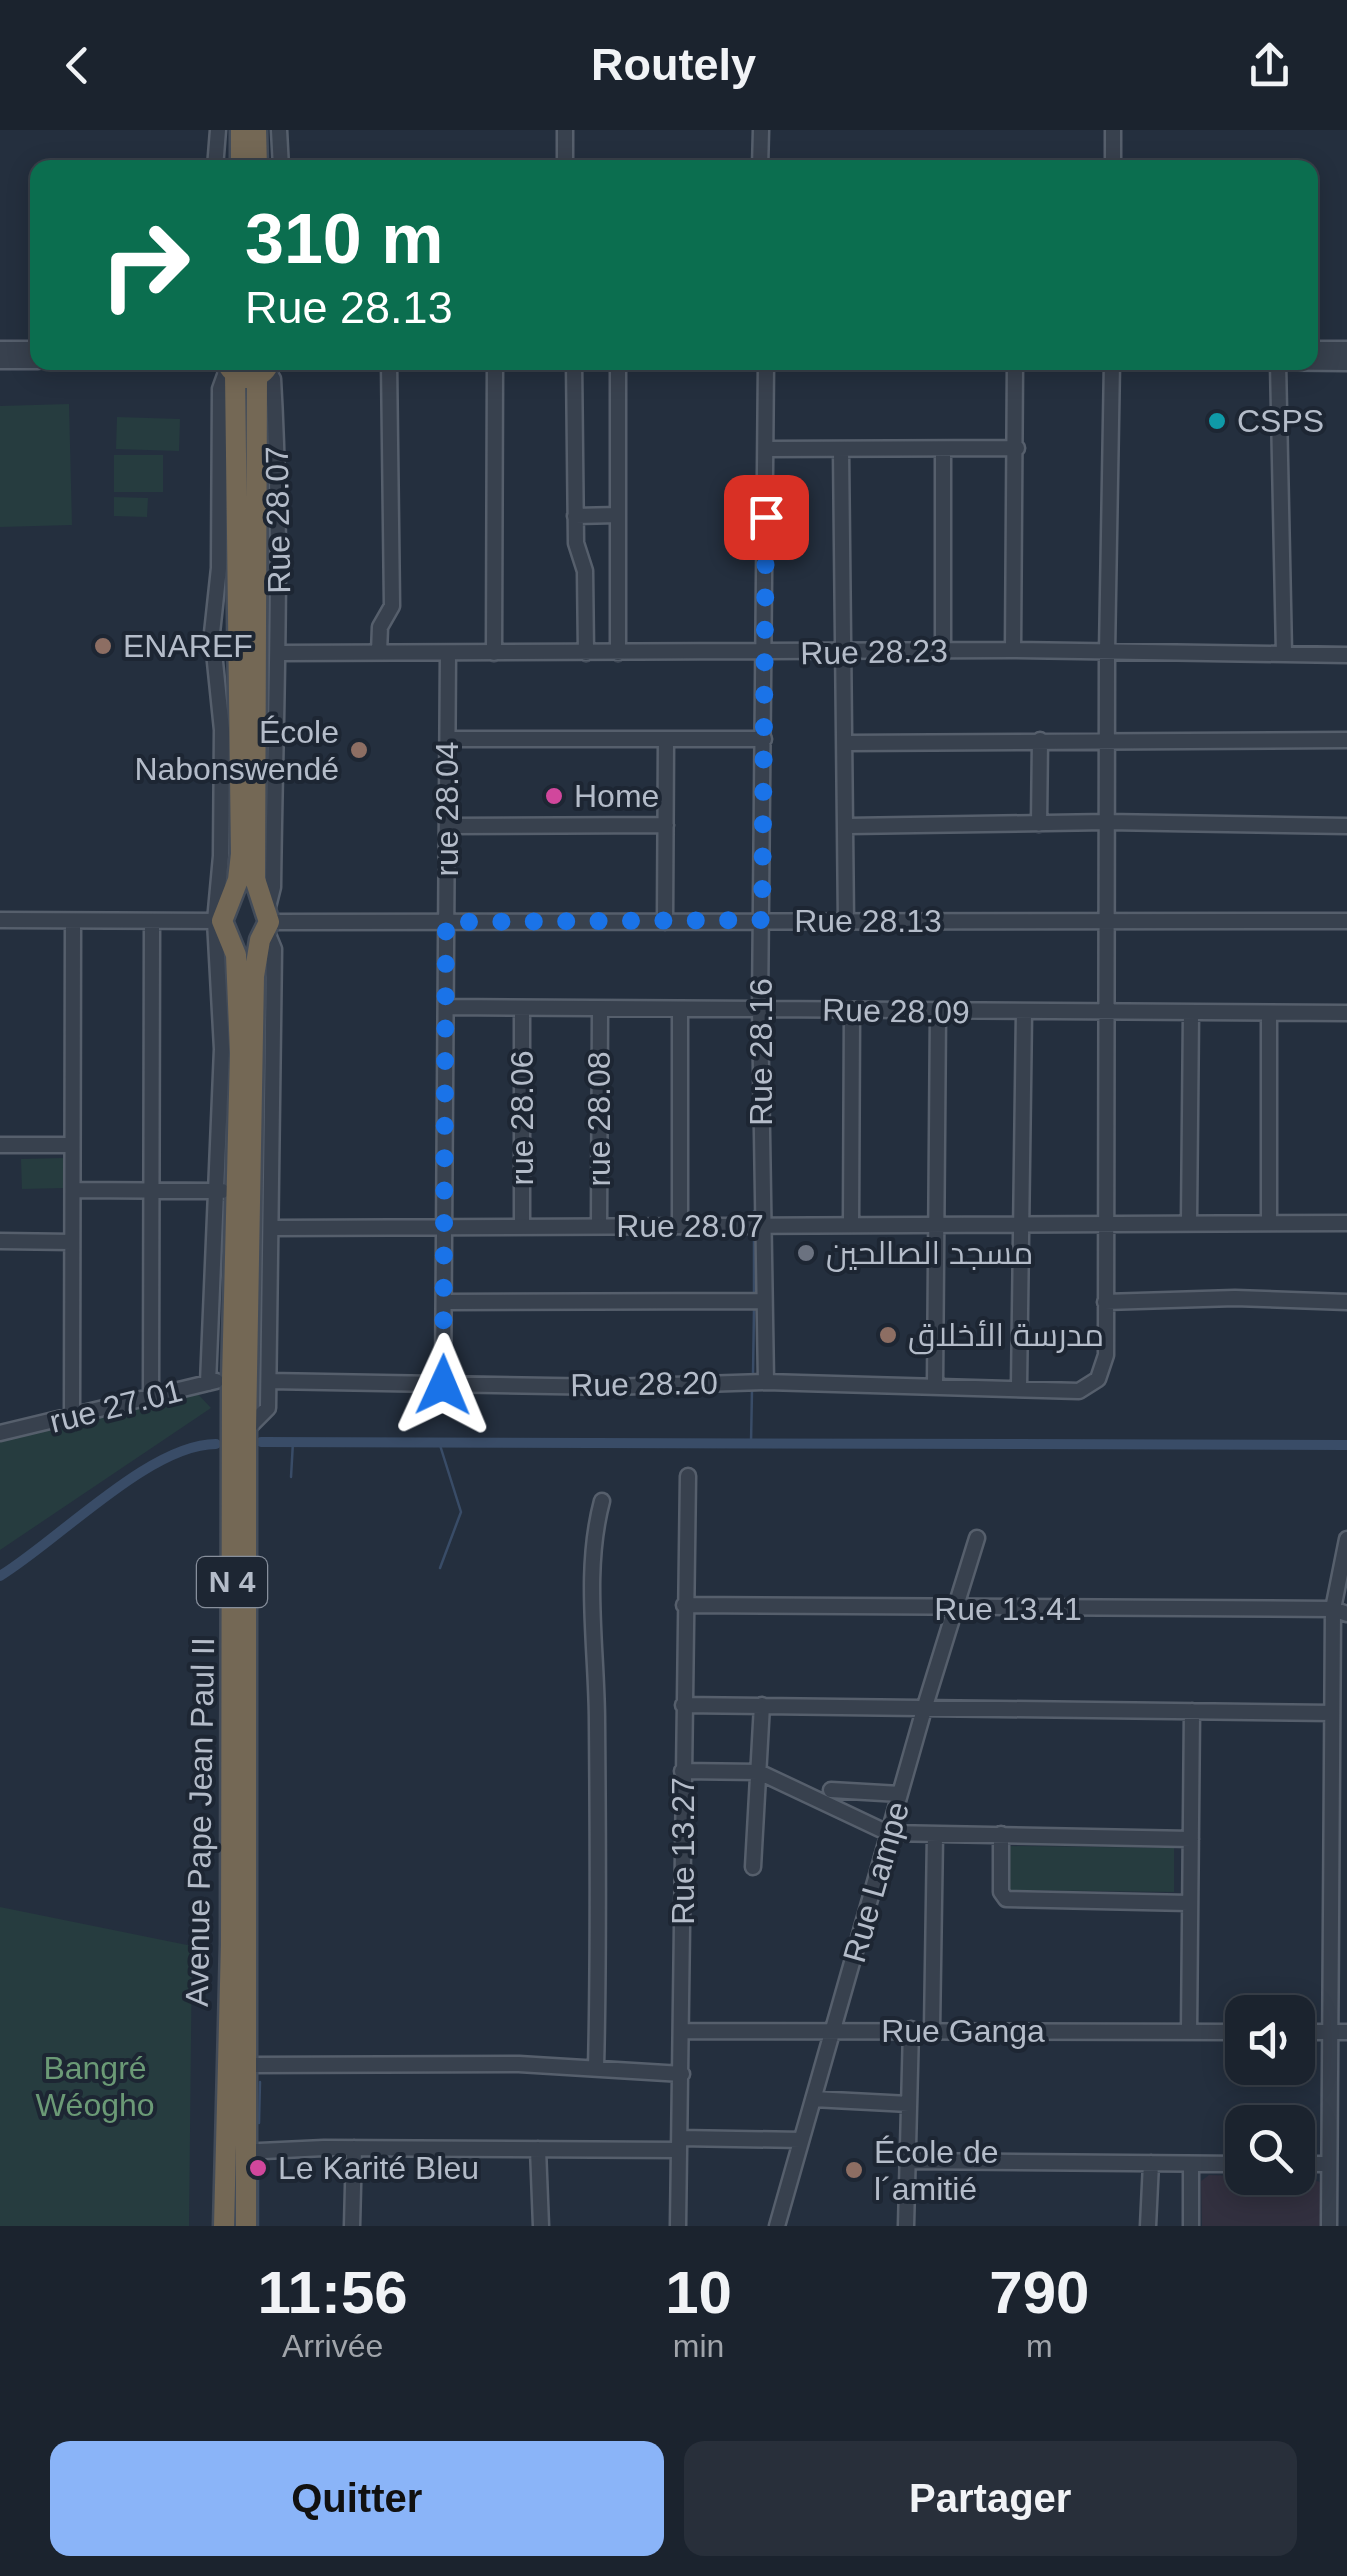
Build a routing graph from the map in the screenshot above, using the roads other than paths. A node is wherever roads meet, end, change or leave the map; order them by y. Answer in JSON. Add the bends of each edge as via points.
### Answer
{"nodes":[{"id":1,"x":218,"y":130,"type":"edge"},
{"id":2,"x":241,"y":130,"type":"edge"},
{"id":3,"x":256,"y":130,"type":"edge"},
{"id":4,"x":279,"y":130,"type":"edge"},
{"id":5,"x":565,"y":130,"type":"edge"},
{"id":6,"x":760,"y":130,"type":"edge"},
{"id":7,"x":1113,"y":130,"type":"edge"},
{"id":8,"x":216,"y":160,"type":"edge"},
{"id":9,"x":241,"y":160,"type":"edge"},
{"id":10,"x":257,"y":160,"type":"edge"},
{"id":11,"x":281,"y":160,"type":"edge"},
{"id":12,"x":565,"y":160,"type":"edge"},
{"id":13,"x":760,"y":160,"type":"edge"},
{"id":14,"x":1112,"y":160,"type":"edge"},
{"id":15,"x":0,"y":349,"type":"edge"},
{"id":16,"x":30,"y":349,"type":"edge"},
{"id":17,"x":1318,"y":349,"type":"edge"},
{"id":18,"x":1347,"y":349,"type":"edge"},
{"id":19,"x":0,"y":361,"type":"edge"},
{"id":20,"x":30,"y":361,"type":"edge"},
{"id":21,"x":1318,"y":363,"type":"edge"},
{"id":22,"x":1347,"y":363,"type":"edge"},
{"id":23,"x":254,"y":370,"type":"edge"},
{"id":24,"x":254,"y":370,"type":"edge"},
{"id":25,"x":257,"y":370,"type":"edge"},
{"id":26,"x":390,"y":370,"type":"edge"},
{"id":27,"x":494,"y":370,"type":"edge"},
{"id":28,"x":574,"y":370,"type":"edge"},
{"id":29,"x":618,"y":370,"type":"edge"},
{"id":30,"x":766,"y":370,"type":"edge"},
{"id":31,"x":1015,"y":370,"type":"edge"},
{"id":32,"x":1112,"y":370,"type":"edge"},
{"id":33,"x":1278,"y":370,"type":"edge"},
{"id":34,"x":1016,"y":448,"type":"junction"},
{"id":35,"x":766,"y":449,"type":"junction"},
{"id":36,"x":841,"y":450,"type":"junction"},
{"id":37,"x":942,"y":450,"type":"junction"},
{"id":38,"x":618,"y":515,"type":"junction"},
{"id":39,"x":575,"y":516,"type":"junction"},
{"id":40,"x":943,"y":650,"type":"junction"},
{"id":41,"x":1013,"y":650,"type":"junction"},
{"id":42,"x":379,"y":652,"type":"junction"},
{"id":43,"x":494,"y":652,"type":"junction"},
{"id":44,"x":586,"y":652,"type":"junction"},
{"id":45,"x":618,"y":652,"type":"junction"},
{"id":46,"x":844,"y":652,"type":"junction"},
{"id":47,"x":1107,"y":652,"type":"junction"},
{"id":48,"x":281,"y":653,"type":"junction"},
{"id":49,"x":448,"y":653,"type":"junction"},
{"id":50,"x":764,"y":653,"type":"junction"},
{"id":51,"x":1284,"y":653,"type":"junction"},
{"id":52,"x":1347,"y":655,"type":"edge"},
{"id":53,"x":1106,"y":738,"type":"junction"},
{"id":54,"x":448,"y":739,"type":"junction"},
{"id":55,"x":666,"y":739,"type":"junction"},
{"id":56,"x":764,"y":740,"type":"junction"},
{"id":57,"x":1040,"y":740,"type":"junction"},
{"id":58,"x":1347,"y":740,"type":"edge"},
{"id":59,"x":847,"y":743,"type":"junction"},
{"id":60,"x":1108,"y":822,"type":"junction"},
{"id":61,"x":1039,"y":824,"type":"junction"},
{"id":62,"x":448,"y":826,"type":"junction"},
{"id":63,"x":666,"y":826,"type":"junction"},
{"id":64,"x":848,"y":826,"type":"junction"},
{"id":65,"x":1347,"y":826,"type":"edge"},
{"id":66,"x":0,"y":920,"type":"edge"},
{"id":67,"x":762,"y":920,"type":"junction"},
{"id":68,"x":1108,"y":920,"type":"junction"},
{"id":69,"x":225,"y":921,"type":"junction"},
{"id":70,"x":72,"y":922,"type":"junction"},
{"id":71,"x":152,"y":922,"type":"junction"},
{"id":72,"x":265,"y":922,"type":"junction"},
{"id":73,"x":446,"y":922,"type":"junction"},
{"id":74,"x":665,"y":922,"type":"junction"},
{"id":75,"x":1347,"y":922,"type":"edge"},
{"id":76,"x":846,"y":923,"type":"junction"},
{"id":77,"x":446,"y":1007,"type":"junction"},
{"id":78,"x":760,"y":1008,"type":"junction"},
{"id":79,"x":522,"y":1010,"type":"junction"},
{"id":80,"x":680,"y":1010,"type":"junction"},
{"id":81,"x":600,"y":1011,"type":"junction"},
{"id":82,"x":852,"y":1011,"type":"junction"},
{"id":83,"x":938,"y":1012,"type":"junction"},
{"id":84,"x":1024,"y":1012,"type":"junction"},
{"id":85,"x":1109,"y":1012,"type":"junction"},
{"id":86,"x":1192,"y":1013,"type":"junction"},
{"id":87,"x":1347,"y":1013,"type":"edge"},
{"id":88,"x":1269,"y":1014,"type":"junction"},
{"id":89,"x":0,"y":1145,"type":"edge"},
{"id":90,"x":72,"y":1146,"type":"junction"},
{"id":91,"x":73,"y":1190,"type":"junction"},
{"id":92,"x":227,"y":1191,"type":"junction"},
{"id":93,"x":151,"y":1192,"type":"junction"},
{"id":94,"x":1188,"y":1221,"type":"junction"},
{"id":95,"x":1269,"y":1222,"type":"junction"},
{"id":96,"x":1347,"y":1223,"type":"edge"},
{"id":97,"x":851,"y":1225,"type":"junction"},
{"id":98,"x":1020,"y":1225,"type":"junction"},
{"id":99,"x":1106,"y":1225,"type":"junction"},
{"id":100,"x":680,"y":1226,"type":"junction"},
{"id":101,"x":760,"y":1226,"type":"junction"},
{"id":102,"x":936,"y":1226,"type":"junction"},
{"id":103,"x":442,"y":1227,"type":"junction"},
{"id":104,"x":522,"y":1227,"type":"junction"},
{"id":105,"x":599,"y":1227,"type":"junction"},
{"id":106,"x":272,"y":1228,"type":"junction"},
{"id":107,"x":0,"y":1241,"type":"edge"},
{"id":108,"x":72,"y":1242,"type":"junction"},
{"id":109,"x":444,"y":1302,"type":"junction"},
{"id":110,"x":764,"y":1302,"type":"junction"},
{"id":111,"x":1105,"y":1302,"type":"junction"},
{"id":112,"x":1347,"y":1302,"type":"edge"},
{"id":113,"x":232,"y":1380,"type":"junction"},
{"id":114,"x":269,"y":1380,"type":"junction"},
{"id":115,"x":766,"y":1382,"type":"junction"},
{"id":116,"x":208,"y":1383,"type":"junction"},
{"id":117,"x":443,"y":1385,"type":"junction"},
{"id":118,"x":935,"y":1385,"type":"junction"},
{"id":119,"x":1020,"y":1386,"type":"junction"},
{"id":120,"x":152,"y":1397,"type":"junction"},
{"id":121,"x":72,"y":1417,"type":"junction"},
{"id":122,"x":246,"y":1430,"type":"junction"},
{"id":123,"x":0,"y":1433,"type":"edge"},
{"id":124,"x":688,"y":1476,"type":"dead end"},
{"id":125,"x":602,"y":1502,"type":"dead end"},
{"id":126,"x":978,"y":1538,"type":"dead end"},
{"id":127,"x":1347,"y":1539,"type":"edge"},
{"id":128,"x":684,"y":1605,"type":"junction"},
{"id":129,"x":955,"y":1610,"type":"junction"},
{"id":130,"x":1340,"y":1611,"type":"edge"},
{"id":131,"x":762,"y":1705,"type":"junction"},
{"id":132,"x":683,"y":1706,"type":"junction"},
{"id":133,"x":924,"y":1706,"type":"junction"},
{"id":134,"x":1192,"y":1711,"type":"junction"},
{"id":135,"x":1332,"y":1713,"type":"junction"},
{"id":136,"x":682,"y":1771,"type":"junction"},
{"id":137,"x":760,"y":1772,"type":"junction"},
{"id":138,"x":831,"y":1790,"type":"dead end"},
{"id":139,"x":900,"y":1794,"type":"junction"},
{"id":140,"x":888,"y":1833,"type":"junction"},
{"id":141,"x":1000,"y":1834,"type":"junction"},
{"id":142,"x":935,"y":1835,"type":"junction"},
{"id":143,"x":1190,"y":1839,"type":"junction"},
{"id":144,"x":753,"y":1867,"type":"dead end"},
{"id":145,"x":1190,"y":1903,"type":"junction"},
{"id":146,"x":911,"y":2028,"type":"junction"},
{"id":147,"x":932,"y":2028,"type":"junction"},
{"id":148,"x":684,"y":2030,"type":"junction"},
{"id":149,"x":834,"y":2030,"type":"junction"},
{"id":150,"x":1189,"y":2032,"type":"junction"},
{"id":151,"x":1225,"y":2032,"type":"edge"},
{"id":152,"x":1315,"y":2032,"type":"edge"},
{"id":153,"x":1329,"y":2032,"type":"junction"},
{"id":154,"x":1347,"y":2032,"type":"edge"},
{"id":155,"x":248,"y":2066,"type":"junction"},
{"id":156,"x":596,"y":2068,"type":"junction"},
{"id":157,"x":682,"y":2074,"type":"junction"},
{"id":158,"x":814,"y":2099,"type":"junction"},
{"id":159,"x":908,"y":2104,"type":"junction"},
{"id":160,"x":801,"y":2140,"type":"junction"},
{"id":161,"x":679,"y":2144,"type":"junction"},
{"id":162,"x":354,"y":2148,"type":"junction"},
{"id":163,"x":248,"y":2149,"type":"junction"},
{"id":164,"x":538,"y":2149,"type":"junction"},
{"id":165,"x":222,"y":2162,"type":"junction"},
{"id":166,"x":908,"y":2162,"type":"junction"},
{"id":167,"x":1150,"y":2163,"type":"junction"},
{"id":168,"x":1191,"y":2164,"type":"junction"},
{"id":169,"x":1225,"y":2164,"type":"edge"},
{"id":170,"x":1315,"y":2164,"type":"edge"},
{"id":171,"x":1329,"y":2164,"type":"junction"},
{"id":172,"x":224,"y":2226,"type":"edge"},
{"id":173,"x":246,"y":2226,"type":"edge"},
{"id":174,"x":352,"y":2226,"type":"edge"},
{"id":175,"x":541,"y":2226,"type":"edge"},
{"id":176,"x":678,"y":2226,"type":"edge"},
{"id":177,"x":777,"y":2226,"type":"edge"},
{"id":178,"x":906,"y":2226,"type":"edge"},
{"id":179,"x":1148,"y":2226,"type":"edge"},
{"id":180,"x":1191,"y":2226,"type":"edge"},
{"id":181,"x":1328,"y":2226,"type":"edge"}],
"edges":[{"from":1,"to":8,"type":"street"},
{"from":2,"to":9,"type":"highway"},
{"from":3,"to":10,"type":"highway"},
{"from":4,"to":11,"type":"street"},
{"from":5,"to":12,"type":"street"},
{"from":6,"to":13,"type":"street"},
{"from":7,"to":14,"type":"street"},
{"from":15,"to":16,"type":"street"},
{"from":17,"to":18,"type":"street"},
{"from":19,"to":20,"type":"street"},
{"from":21,"to":22,"type":"street"},
{"from":23,"to":69,"type":"highway","name":"Avenue Pape Jean Paul II","number":"N 4","via":[[241,854]]},
{"from":24,"to":72,"type":"highway","name":"Avenue Pape Jean Paul II","number":"N 4","via":[[255,854]]},
{"from":25,"to":48,"type":"street","name":"Rue 28.07","via":[[273,379]]},
{"from":26,"to":42,"type":"street","via":[[392,606],[380,627]]},
{"from":27,"to":43,"type":"street"},
{"from":28,"to":39,"type":"street"},
{"from":29,"to":38,"type":"street"},
{"from":30,"to":35,"type":"street","name":"Rue 28.16"},
{"from":31,"to":34,"type":"street"},
{"from":32,"to":47,"type":"street"},
{"from":33,"to":51,"type":"street"},
{"from":34,"to":37,"type":"street"},
{"from":34,"to":41,"type":"street"},
{"from":35,"to":36,"type":"street"},
{"from":35,"to":50,"type":"street","name":"Rue 28.16"},
{"from":36,"to":37,"type":"street"},
{"from":36,"to":46,"type":"street"},
{"from":37,"to":40,"type":"street"},
{"from":38,"to":39,"type":"street"},
{"from":38,"to":45,"type":"street"},
{"from":39,"to":44,"type":"street","via":[[585,571]]},
{"from":40,"to":41,"type":"street","name":"Rue 28.23"},
{"from":40,"to":46,"type":"street","name":"Rue 28.23"},
{"from":41,"to":47,"type":"street","name":"Rue 28.23"},
{"from":42,"to":48,"type":"street","name":"Rue 28.23"},
{"from":42,"to":49,"type":"street","name":"Rue 28.23"},
{"from":43,"to":44,"type":"street","name":"Rue 28.23"},
{"from":43,"to":49,"type":"street","name":"Rue 28.23"},
{"from":44,"to":45,"type":"street","name":"Rue 28.23"},
{"from":45,"to":50,"type":"street","name":"Rue 28.23"},
{"from":46,"to":50,"type":"street","name":"Rue 28.23"},
{"from":46,"to":59,"type":"street"},
{"from":47,"to":51,"type":"street","name":"Rue 28.23"},
{"from":47,"to":53,"type":"street"},
{"from":48,"to":72,"type":"street","name":"Rue 28.07","via":[[273,887]]},
{"from":49,"to":54,"type":"street","name":"rue 28.04"},
{"from":50,"to":56,"type":"street","name":"Rue 28.16"},
{"from":51,"to":52,"type":"street","name":"Rue 28.23"},
{"from":53,"to":57,"type":"street"},
{"from":53,"to":58,"type":"street"},
{"from":53,"to":60,"type":"street"},
{"from":54,"to":55,"type":"street"},
{"from":54,"to":62,"type":"street","name":"rue 28.04"},
{"from":55,"to":56,"type":"street"},
{"from":55,"to":63,"type":"street"},
{"from":56,"to":67,"type":"street","name":"Rue 28.16"},
{"from":57,"to":59,"type":"street"},
{"from":57,"to":61,"type":"street"},
{"from":59,"to":64,"type":"street"},
{"from":60,"to":61,"type":"street"},
{"from":60,"to":65,"type":"street"},
{"from":60,"to":68,"type":"street"},
{"from":61,"to":64,"type":"street"},
{"from":62,"to":63,"type":"street"},
{"from":62,"to":73,"type":"street","name":"rue 28.04"},
{"from":63,"to":74,"type":"street"},
{"from":64,"to":76,"type":"street"},
{"from":66,"to":70,"type":"street"},
{"from":67,"to":74,"type":"street","name":"Rue 28.13"},
{"from":67,"to":76,"type":"street","name":"Rue 28.13"},
{"from":67,"to":78,"type":"street","name":"Rue 28.16"},
{"from":68,"to":75,"type":"street","name":"Rue 28.13"},
{"from":68,"to":76,"type":"street","name":"Rue 28.13"},
{"from":68,"to":85,"type":"street"},
{"from":69,"to":71,"type":"street"},
{"from":69,"to":72,"type":"highway","via":[[245,945]]},
{"from":69,"to":72,"type":"highway","via":[[246,898]]},
{"from":69,"to":92,"type":"highway","name":"Avenue Pape Jean Paul II","number":"N 4","via":[[238,974]]},
{"from":70,"to":71,"type":"street"},
{"from":70,"to":90,"type":"street"},
{"from":71,"to":93,"type":"street"},
{"from":72,"to":73,"type":"street","name":"Rue 28.13"},
{"from":72,"to":106,"type":"street","name":"Rue 28.07","via":[[274,949]]},
{"from":72,"to":122,"type":"highway","name":"Avenue Pape Jean Paul II","number":"N 4","via":[[254,976]]},
{"from":73,"to":74,"type":"street","name":"Rue 28.13"},
{"from":73,"to":77,"type":"street","name":"rue 28.04"},
{"from":77,"to":79,"type":"street","name":"Rue 28.09"},
{"from":77,"to":103,"type":"street","name":"rue 28.04"},
{"from":78,"to":80,"type":"street","name":"Rue 28.09"},
{"from":78,"to":82,"type":"street","name":"Rue 28.09"},
{"from":78,"to":101,"type":"street","name":"Rue 28.16"},
{"from":79,"to":81,"type":"street","name":"Rue 28.09"},
{"from":79,"to":104,"type":"street","name":"rue 28.06"},
{"from":80,"to":81,"type":"street","name":"Rue 28.09"},
{"from":80,"to":100,"type":"street"},
{"from":81,"to":105,"type":"street","name":"rue 28.08"},
{"from":82,"to":83,"type":"street","name":"Rue 28.09"},
{"from":82,"to":97,"type":"street"},
{"from":83,"to":84,"type":"street","name":"Rue 28.09"},
{"from":83,"to":102,"type":"street"},
{"from":84,"to":85,"type":"street","name":"Rue 28.09"},
{"from":84,"to":98,"type":"street"},
{"from":85,"to":86,"type":"street","name":"Rue 28.09"},
{"from":85,"to":99,"type":"street"},
{"from":86,"to":88,"type":"street","name":"Rue 28.09"},
{"from":86,"to":94,"type":"street"},
{"from":87,"to":88,"type":"street","name":"Rue 28.09"},
{"from":88,"to":95,"type":"street"},
{"from":89,"to":90,"type":"street"},
{"from":90,"to":91,"type":"street"},
{"from":91,"to":93,"type":"street"},
{"from":91,"to":108,"type":"street"},
{"from":92,"to":93,"type":"street"},
{"from":92,"to":113,"type":"highway","name":"Avenue Pape Jean Paul II","number":"N 4"},
{"from":92,"to":116,"type":"street"},
{"from":93,"to":120,"type":"street"},
{"from":94,"to":95,"type":"street","name":"Rue 28.07"},
{"from":94,"to":99,"type":"street","name":"Rue 28.07"},
{"from":95,"to":96,"type":"street","name":"Rue 28.07"},
{"from":97,"to":101,"type":"street","name":"Rue 28.07"},
{"from":97,"to":102,"type":"street","name":"Rue 28.07"},
{"from":98,"to":99,"type":"street","name":"Rue 28.07"},
{"from":98,"to":102,"type":"street","name":"Rue 28.07"},
{"from":98,"to":119,"type":"street"},
{"from":99,"to":111,"type":"street"},
{"from":100,"to":101,"type":"street","name":"Rue 28.07"},
{"from":100,"to":105,"type":"street","name":"Rue 28.07"},
{"from":101,"to":110,"type":"street","name":"Rue 28.16"},
{"from":102,"to":118,"type":"street"},
{"from":103,"to":104,"type":"street","name":"Rue 28.07"},
{"from":103,"to":106,"type":"street","name":"Rue 28.07"},
{"from":103,"to":109,"type":"street","name":"rue 28.04"},
{"from":104,"to":105,"type":"street","name":"Rue 28.07"},
{"from":106,"to":114,"type":"street","name":"Rue 28.07"},
{"from":107,"to":108,"type":"street"},
{"from":108,"to":121,"type":"street"},
{"from":109,"to":110,"type":"street"},
{"from":109,"to":117,"type":"street","name":"rue 28.04"},
{"from":110,"to":115,"type":"street","name":"Rue 28.16"},
{"from":111,"to":112,"type":"street"},
{"from":111,"to":119,"type":"street","name":"Rue 28.20","via":[[1106,1354],[1098,1379],[1079,1392]]},
{"from":113,"to":116,"type":"street","name":"rue 27.01"},
{"from":113,"to":165,"type":"highway","name":"Avenue Pape Jean Paul II","number":"N 4","via":[[231,1944]]},
{"from":114,"to":117,"type":"street","name":"Rue 28.20"},
{"from":114,"to":122,"type":"street","name":"Rue 28.07","via":[[268,1408]]},
{"from":115,"to":117,"type":"street","name":"Rue 28.20"},
{"from":115,"to":118,"type":"street","name":"Rue 28.20"},
{"from":116,"to":120,"type":"street","name":"rue 27.01"},
{"from":118,"to":119,"type":"street","name":"Rue 28.20"},
{"from":120,"to":121,"type":"street","name":"rue 27.01"},
{"from":121,"to":123,"type":"street","name":"rue 27.01"},
{"from":122,"to":155,"type":"highway","name":"Avenue Pape Jean Paul II","number":"N 4"},
{"from":124,"to":128,"type":"street","name":"Rue 13.27"},
{"from":125,"to":156,"type":"street","via":[[595,1530],[593,1662],[600,1932]]},
{"from":126,"to":129,"type":"street","name":"Rue Lampe"},
{"from":127,"to":130,"type":"street"},
{"from":128,"to":129,"type":"street","name":"Rue 13.41"},
{"from":128,"to":132,"type":"street","name":"Rue 13.27"},
{"from":129,"to":130,"type":"street","name":"Rue 13.41"},
{"from":129,"to":133,"type":"street","name":"Rue Lampe"},
{"from":130,"to":135,"type":"street"},
{"from":131,"to":132,"type":"street"},
{"from":131,"to":133,"type":"street"},
{"from":131,"to":137,"type":"street"},
{"from":132,"to":136,"type":"street","name":"Rue 13.27"},
{"from":133,"to":134,"type":"street"},
{"from":133,"to":139,"type":"street","name":"Rue Lampe"},
{"from":134,"to":135,"type":"street"},
{"from":134,"to":143,"type":"street"},
{"from":135,"to":153,"type":"street"},
{"from":136,"to":137,"type":"street"},
{"from":136,"to":148,"type":"street","name":"Rue 13.27"},
{"from":137,"to":140,"type":"street"},
{"from":137,"to":144,"type":"street"},
{"from":138,"to":139,"type":"street"},
{"from":139,"to":140,"type":"street","name":"Rue Lampe"},
{"from":140,"to":142,"type":"street"},
{"from":140,"to":149,"type":"street","name":"Rue Lampe"},
{"from":141,"to":142,"type":"street"},
{"from":141,"to":143,"type":"street"},
{"from":141,"to":145,"type":"street","via":[[1006,1899]]},
{"from":142,"to":147,"type":"street"},
{"from":143,"to":145,"type":"street"},
{"from":145,"to":150,"type":"street"},
{"from":146,"to":147,"type":"street","name":"Rue Ganga"},
{"from":146,"to":149,"type":"street","name":"Rue Ganga"},
{"from":146,"to":159,"type":"street"},
{"from":147,"to":150,"type":"street","name":"Rue Ganga"},
{"from":148,"to":149,"type":"street","name":"Rue Ganga"},
{"from":148,"to":157,"type":"street","name":"Rue 13.27"},
{"from":149,"to":158,"type":"street","name":"Rue Lampe"},
{"from":150,"to":151,"type":"street","name":"Rue Ganga"},
{"from":152,"to":153,"type":"street"},
{"from":153,"to":154,"type":"street"},
{"from":153,"to":171,"type":"street"},
{"from":155,"to":156,"type":"street"},
{"from":155,"to":163,"type":"highway","name":"Avenue Pape Jean Paul II","number":"N 4"},
{"from":156,"to":157,"type":"street"},
{"from":157,"to":161,"type":"street","name":"Rue 13.27"},
{"from":158,"to":159,"type":"street"},
{"from":158,"to":160,"type":"street","name":"Rue Lampe"},
{"from":159,"to":166,"type":"street"},
{"from":160,"to":161,"type":"street"},
{"from":160,"to":177,"type":"street","name":"Rue Lampe"},
{"from":161,"to":164,"type":"street"},
{"from":161,"to":176,"type":"street","name":"Rue 13.27"},
{"from":162,"to":163,"type":"street"},
{"from":162,"to":164,"type":"street"},
{"from":162,"to":174,"type":"street"},
{"from":163,"to":165,"type":"street"},
{"from":163,"to":173,"type":"highway","name":"Avenue Pape Jean Paul II","number":"N 4"},
{"from":164,"to":175,"type":"street"},
{"from":165,"to":172,"type":"highway","name":"Avenue Pape Jean Paul II","number":"N 4"},
{"from":166,"to":167,"type":"street"},
{"from":166,"to":178,"type":"street"},
{"from":167,"to":168,"type":"street"},
{"from":167,"to":179,"type":"street"},
{"from":168,"to":169,"type":"street"},
{"from":168,"to":180,"type":"street"},
{"from":170,"to":171,"type":"street"},
{"from":171,"to":181,"type":"street"}]}
